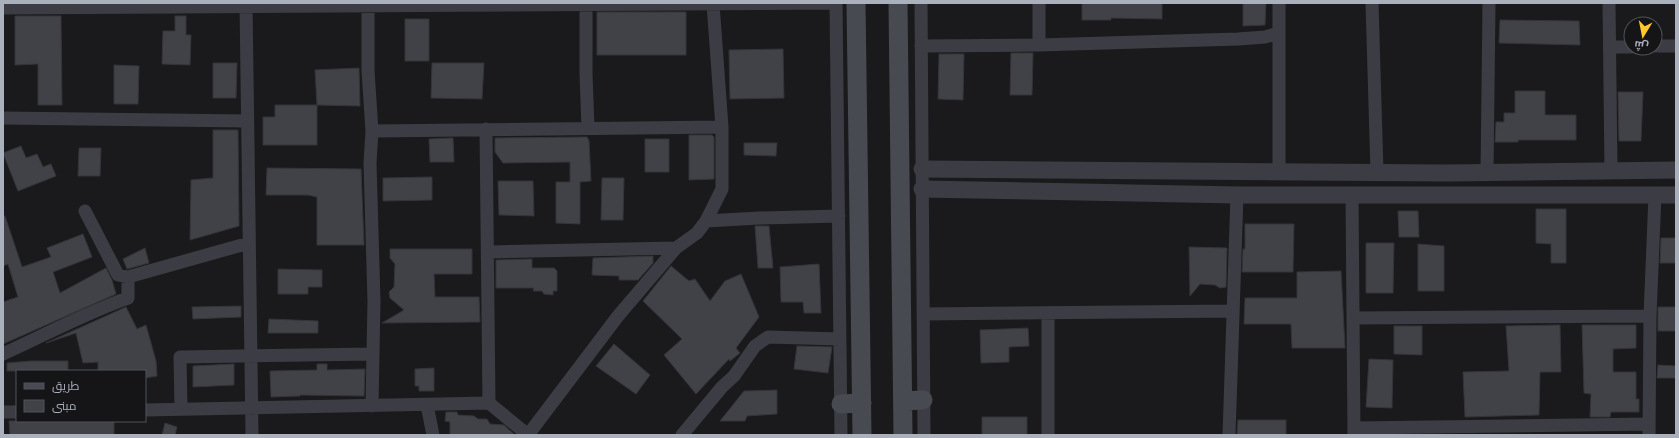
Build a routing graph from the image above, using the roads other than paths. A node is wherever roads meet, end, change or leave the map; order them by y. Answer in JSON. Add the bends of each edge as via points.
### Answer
{"nodes":[{"id":1,"x":836,"y":3,"type":"edge"},
{"id":2,"x":856,"y":3,"type":"edge"},
{"id":3,"x":898,"y":3,"type":"edge"},
{"id":4,"x":920,"y":3,"type":"edge"},
{"id":5,"x":1039,"y":3,"type":"edge"},
{"id":6,"x":1278,"y":3,"type":"edge"},
{"id":7,"x":1372,"y":3,"type":"edge"},
{"id":8,"x":1489,"y":3,"type":"edge"},
{"id":9,"x":1609,"y":3,"type":"edge"},
{"id":10,"x":540,"y":4,"type":"edge"},
{"id":11,"x":713,"y":4,"type":"edge"},
{"id":12,"x":130,"y":5,"type":"edge"},
{"id":13,"x":246,"y":5,"type":"edge"},
{"id":14,"x":348,"y":5,"type":"edge"},
{"id":15,"x":586,"y":5,"type":"junction"},
{"id":16,"x":368,"y":6,"type":"junction"},
{"id":17,"x":3,"y":8,"type":"edge"},
{"id":18,"x":1279,"y":33,"type":"junction"},
{"id":19,"x":1039,"y":45,"type":"junction"},
{"id":20,"x":921,"y":46,"type":"junction"},
{"id":21,"x":1663,"y":46,"type":"edge"},
{"id":22,"x":1676,"y":46,"type":"edge"},
{"id":23,"x":1610,"y":47,"type":"junction"},
{"id":24,"x":1623,"y":47,"type":"edge"},
{"id":25,"x":3,"y":118,"type":"edge"},
{"id":26,"x":247,"y":121,"type":"junction"},
{"id":27,"x":722,"y":127,"type":"junction"},
{"id":28,"x":588,"y":128,"type":"junction"},
{"id":29,"x":486,"y":129,"type":"junction"},
{"id":30,"x":372,"y":130,"type":"junction"},
{"id":31,"x":922,"y":169,"type":"junction"},
{"id":32,"x":1676,"y":170,"type":"edge"},
{"id":33,"x":1611,"y":171,"type":"junction"},
{"id":34,"x":1279,"y":172,"type":"junction"},
{"id":35,"x":1377,"y":172,"type":"junction"},
{"id":36,"x":1447,"y":173,"type":"junction"},
{"id":37,"x":1488,"y":173,"type":"junction"},
{"id":38,"x":922,"y":189,"type":"junction"},
{"id":39,"x":1237,"y":195,"type":"junction"},
{"id":40,"x":1352,"y":195,"type":"junction"},
{"id":41,"x":1654,"y":195,"type":"junction"},
{"id":42,"x":1676,"y":195,"type":"edge"},
{"id":43,"x":1447,"y":196,"type":"junction"},
{"id":44,"x":85,"y":211,"type":"dead end"},
{"id":45,"x":839,"y":216,"type":"junction"},
{"id":46,"x":706,"y":221,"type":"junction"},
{"id":47,"x":249,"y":243,"type":"junction"},
{"id":48,"x":676,"y":248,"type":"junction"},
{"id":49,"x":488,"y":252,"type":"junction"},
{"id":50,"x":128,"y":277,"type":"junction"},
{"id":51,"x":1233,"y":311,"type":"junction"},
{"id":52,"x":1048,"y":313,"type":"junction"},
{"id":53,"x":923,"y":314,"type":"junction"},
{"id":54,"x":1650,"y":316,"type":"junction"},
{"id":55,"x":1353,"y":318,"type":"junction"},
{"id":56,"x":840,"y":339,"type":"junction"},
{"id":57,"x":3,"y":354,"type":"edge"},
{"id":58,"x":372,"y":354,"type":"junction"},
{"id":59,"x":251,"y":356,"type":"junction"},
{"id":60,"x":924,"y":400,"type":"junction"},
{"id":61,"x":903,"y":401,"type":"junction"},
{"id":62,"x":489,"y":403,"type":"junction"},
{"id":63,"x":862,"y":403,"type":"junction"},
{"id":64,"x":427,"y":404,"type":"junction"},
{"id":65,"x":841,"y":404,"type":"junction"},
{"id":66,"x":372,"y":406,"type":"junction"},
{"id":67,"x":252,"y":408,"type":"junction"},
{"id":68,"x":181,"y":409,"type":"junction"},
{"id":69,"x":146,"y":410,"type":"edge"},
{"id":70,"x":3,"y":412,"type":"edge"},
{"id":71,"x":16,"y":412,"type":"edge"},
{"id":72,"x":1649,"y":429,"type":"edge"},
{"id":73,"x":1480,"y":431,"type":"edge"},
{"id":74,"x":1354,"y":432,"type":"edge"},
{"id":75,"x":252,"y":435,"type":"edge"},
{"id":76,"x":433,"y":435,"type":"edge"},
{"id":77,"x":528,"y":435,"type":"edge"},
{"id":78,"x":682,"y":435,"type":"edge"},
{"id":79,"x":842,"y":435,"type":"edge"},
{"id":80,"x":862,"y":435,"type":"edge"},
{"id":81,"x":903,"y":435,"type":"edge"},
{"id":82,"x":924,"y":435,"type":"edge"},
{"id":83,"x":1048,"y":435,"type":"edge"},
{"id":84,"x":1229,"y":435,"type":"edge"}],
"edges":[{"from":1,"to":11,"type":"street"},
{"from":1,"to":45,"type":"street"},
{"from":2,"to":63,"type":"main road"},
{"from":3,"to":61,"type":"main road"},
{"from":4,"to":20,"type":"street"},
{"from":5,"to":19,"type":"street"},
{"from":6,"to":18,"type":"street"},
{"from":7,"to":35,"type":"street"},
{"from":8,"to":37,"type":"street"},
{"from":9,"to":23,"type":"street"},
{"from":10,"to":15,"type":"street"},
{"from":10,"to":16,"type":"street"},
{"from":11,"to":15,"type":"street"},
{"from":11,"to":27,"type":"street"},
{"from":12,"to":13,"type":"street"},
{"from":12,"to":17,"type":"street"},
{"from":13,"to":14,"type":"street"},
{"from":13,"to":26,"type":"street"},
{"from":14,"to":16,"type":"street"},
{"from":15,"to":28,"type":"street"},
{"from":16,"to":30,"type":"street","via":[[368,71]]},
{"from":18,"to":19,"type":"street","via":[[1238,39]]},
{"from":18,"to":34,"type":"street"},
{"from":19,"to":20,"type":"street"},
{"from":20,"to":31,"type":"street"},
{"from":21,"to":22,"type":"street"},
{"from":23,"to":24,"type":"street"},
{"from":23,"to":33,"type":"street"},
{"from":25,"to":26,"type":"street"},
{"from":26,"to":47,"type":"street"},
{"from":27,"to":28,"type":"street"},
{"from":27,"to":46,"type":"street","via":[[722,189]]},
{"from":28,"to":29,"type":"street"},
{"from":29,"to":30,"type":"street"},
{"from":29,"to":49,"type":"street"},
{"from":30,"to":58,"type":"street"},
{"from":31,"to":34,"type":"street"},
{"from":31,"to":38,"type":"street"},
{"from":32,"to":33,"type":"street"},
{"from":33,"to":37,"type":"street"},
{"from":34,"to":35,"type":"street"},
{"from":35,"to":36,"type":"street"},
{"from":36,"to":37,"type":"street"},
{"from":36,"to":43,"type":"street"},
{"from":38,"to":39,"type":"street"},
{"from":38,"to":53,"type":"street"},
{"from":39,"to":40,"type":"street"},
{"from":39,"to":51,"type":"street"},
{"from":40,"to":43,"type":"street"},
{"from":40,"to":55,"type":"street"},
{"from":41,"to":42,"type":"street"},
{"from":41,"to":43,"type":"street"},
{"from":41,"to":54,"type":"street"},
{"from":44,"to":50,"type":"street","via":[[118,275]]},
{"from":45,"to":46,"type":"street"},
{"from":45,"to":56,"type":"street"},
{"from":46,"to":48,"type":"street","via":[[697,233]]},
{"from":47,"to":50,"type":"street"},
{"from":47,"to":59,"type":"street"},
{"from":48,"to":49,"type":"street"},
{"from":48,"to":77,"type":"street","via":[[618,316]]},
{"from":49,"to":62,"type":"street"},
{"from":50,"to":57,"type":"street","via":[[128,298],[98,308],[51,333]]},
{"from":51,"to":52,"type":"street"},
{"from":51,"to":84,"type":"street"},
{"from":52,"to":53,"type":"street"},
{"from":52,"to":83,"type":"street"},
{"from":53,"to":60,"type":"street"},
{"from":54,"to":55,"type":"street"},
{"from":54,"to":72,"type":"street"},
{"from":55,"to":74,"type":"street"},
{"from":56,"to":65,"type":"street"},
{"from":56,"to":78,"type":"street","via":[[768,337],[755,346],[734,376]]},
{"from":58,"to":59,"type":"street"},
{"from":58,"to":66,"type":"street"},
{"from":59,"to":67,"type":"street"},
{"from":59,"to":68,"type":"street","via":[[180,357]]},
{"from":60,"to":61,"type":"main road"},
{"from":60,"to":82,"type":"street"},
{"from":61,"to":81,"type":"main road"},
{"from":62,"to":64,"type":"street"},
{"from":62,"to":77,"type":"street"},
{"from":63,"to":65,"type":"main road"},
{"from":63,"to":80,"type":"main road"},
{"from":64,"to":66,"type":"street"},
{"from":64,"to":76,"type":"street"},
{"from":65,"to":79,"type":"street"},
{"from":66,"to":67,"type":"street"},
{"from":67,"to":68,"type":"street"},
{"from":67,"to":75,"type":"street"},
{"from":68,"to":69,"type":"street"},
{"from":70,"to":71,"type":"street"},
{"from":72,"to":73,"type":"street"},
{"from":73,"to":74,"type":"street"}]}
